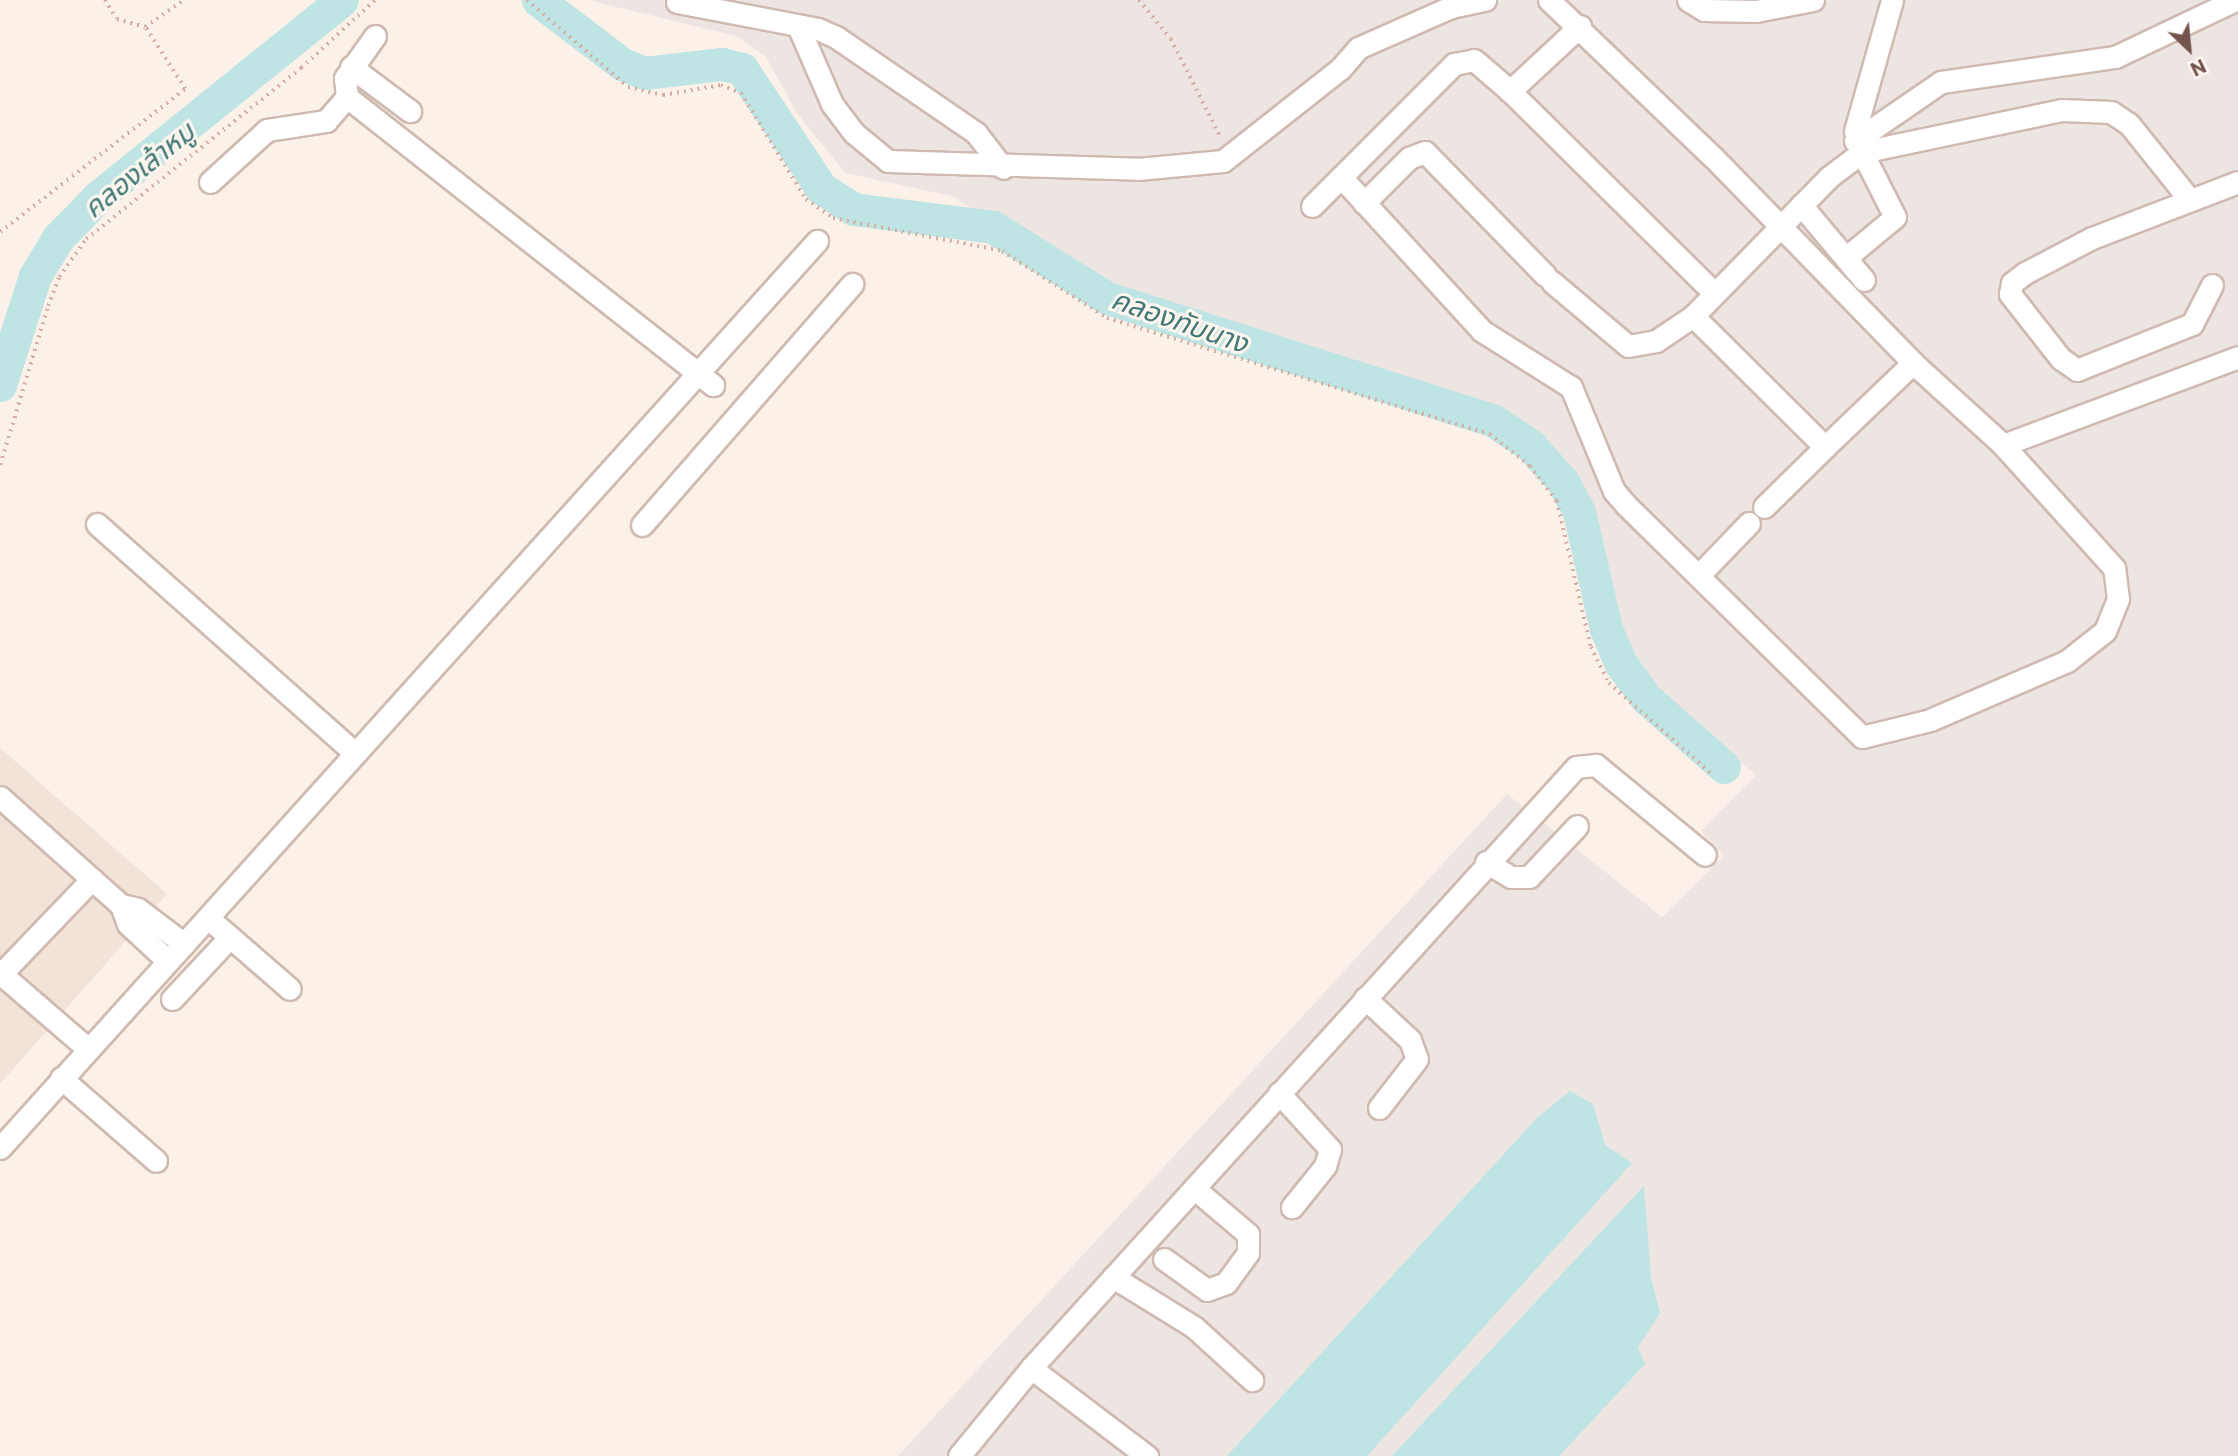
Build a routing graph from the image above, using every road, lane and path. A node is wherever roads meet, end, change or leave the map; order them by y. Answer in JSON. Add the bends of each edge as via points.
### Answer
{"nodes":[{"id":1,"x":104,"y":0,"type":"edge"},
{"id":2,"x":184,"y":0,"type":"edge"},
{"id":3,"x":374,"y":0,"type":"edge"},
{"id":4,"x":527,"y":0,"type":"edge"},
{"id":5,"x":1139,"y":0,"type":"edge"},
{"id":6,"x":1485,"y":0,"type":"edge"},
{"id":7,"x":1549,"y":0,"type":"edge"},
{"id":8,"x":1688,"y":0,"type":"edge"},
{"id":9,"x":1813,"y":0,"type":"edge"},
{"id":10,"x":1892,"y":0,"type":"edge"},
{"id":11,"x":2235,"y":0,"type":"edge"},
{"id":12,"x":677,"y":2,"type":"edge"},
{"id":13,"x":1580,"y":26,"type":"junction"},
{"id":14,"x":145,"y":27,"type":"junction"},
{"id":15,"x":799,"y":28,"type":"junction"},
{"id":16,"x":375,"y":36,"type":"dead end"},
{"id":17,"x":351,"y":67,"type":"junction"},
{"id":18,"x":1510,"y":91,"type":"junction"},
{"id":19,"x":347,"y":97,"type":"junction"},
{"id":20,"x":410,"y":111,"type":"dead end"},
{"id":21,"x":1859,"y":146,"type":"junction"},
{"id":22,"x":1223,"y":161,"type":"junction"},
{"id":23,"x":1003,"y":168,"type":"junction"},
{"id":24,"x":1341,"y":177,"type":"junction"},
{"id":25,"x":210,"y":182,"type":"dead end"},
{"id":26,"x":2238,"y":182,"type":"edge"},
{"id":27,"x":2189,"y":200,"type":"junction"},
{"id":28,"x":1364,"y":202,"type":"junction"},
{"id":29,"x":1801,"y":205,"type":"junction"},
{"id":30,"x":1312,"y":206,"type":"dead end"},
{"id":31,"x":1780,"y":225,"type":"junction"},
{"id":32,"x":0,"y":232,"type":"edge"},
{"id":33,"x":817,"y":241,"type":"dead end"},
{"id":34,"x":1848,"y":256,"type":"junction"},
{"id":35,"x":1864,"y":280,"type":"dead end"},
{"id":36,"x":852,"y":284,"type":"dead end"},
{"id":37,"x":2212,"y":285,"type":"dead end"},
{"id":38,"x":1714,"y":293,"type":"junction"},
{"id":39,"x":1693,"y":316,"type":"junction"},
{"id":40,"x":2238,"y":357,"type":"edge"},
{"id":41,"x":1913,"y":363,"type":"junction"},
{"id":42,"x":711,"y":382,"type":"junction"},
{"id":43,"x":741,"y":410,"type":"junction"},
{"id":44,"x":2003,"y":445,"type":"junction"},
{"id":45,"x":1825,"y":447,"type":"junction"},
{"id":46,"x":0,"y":465,"type":"edge"},
{"id":47,"x":97,"y":524,"type":"dead end"},
{"id":48,"x":642,"y":525,"type":"dead end"},
{"id":49,"x":1699,"y":575,"type":"junction"},
{"id":50,"x":355,"y":753,"type":"junction"},
{"id":51,"x":1714,"y":776,"type":"dead end"},
{"id":52,"x":5,"y":810,"type":"edge"},
{"id":53,"x":1577,"y":825,"type":"dead end"},
{"id":54,"x":1705,"y":855,"type":"dead end"},
{"id":55,"x":1486,"y":862,"type":"junction"},
{"id":56,"x":92,"y":879,"type":"junction"},
{"id":57,"x":121,"y":905,"type":"junction"},
{"id":58,"x":208,"y":918,"type":"junction"},
{"id":59,"x":230,"y":937,"type":"junction"},
{"id":60,"x":184,"y":944,"type":"junction"},
{"id":61,"x":168,"y":961,"type":"junction"},
{"id":62,"x":0,"y":974,"type":"edge"},
{"id":63,"x":290,"y":989,"type":"dead end"},
{"id":64,"x":1365,"y":998,"type":"junction"},
{"id":65,"x":172,"y":999,"type":"dead end"},
{"id":66,"x":88,"y":1049,"type":"junction"},
{"id":67,"x":61,"y":1078,"type":"junction"},
{"id":68,"x":1279,"y":1093,"type":"junction"},
{"id":69,"x":1378,"y":1108,"type":"dead end"},
{"id":70,"x":2,"y":1141,"type":"edge"},
{"id":71,"x":156,"y":1161,"type":"dead end"},
{"id":72,"x":1195,"y":1189,"type":"junction"},
{"id":73,"x":1292,"y":1208,"type":"dead end"},
{"id":74,"x":1164,"y":1259,"type":"dead end"},
{"id":75,"x":1113,"y":1277,"type":"junction"},
{"id":76,"x":1031,"y":1368,"type":"junction"},
{"id":77,"x":1252,"y":1380,"type":"dead end"},
{"id":78,"x":959,"y":1456,"type":"edge"},
{"id":79,"x":1147,"y":1456,"type":"edge"}],
"edges":[{"from":1,"to":14,"type":"path","via":[[117,19]]},
{"from":2,"to":14,"type":"path"},
{"from":3,"to":46,"type":"path","via":[[301,68],[86,239],[48,306]]},
{"from":4,"to":51,"type":"path","via":[[628,88],[663,95],[720,85],[741,93],[806,199],[833,218],[1002,251],[1083,308],[1107,318],[1490,434],[1531,466],[1557,501],[1591,647],[1609,682]]},
{"from":5,"to":22,"type":"path","via":[[1171,38],[1220,127]]},
{"from":6,"to":22,"type":"lane","via":[[1451,7],[1358,48],[1340,69]]},
{"from":7,"to":13,"type":"lane"},
{"from":8,"to":9,"type":"lane","via":[[1704,10],[1756,11]]},
{"from":10,"to":21,"type":"lane"},
{"from":11,"to":21,"type":"lane","via":[[2175,33],[2115,57],[1941,82]]},
{"from":12,"to":15,"type":"lane"},
{"from":13,"to":18,"type":"lane"},
{"from":13,"to":31,"type":"lane"},
{"from":14,"to":32,"type":"path","via":[[185,89]]},
{"from":15,"to":23,"type":"lane","via":[[836,37],[898,79],[976,133]]},
{"from":15,"to":23,"type":"lane","via":[[832,104],[854,133],[888,161]]},
{"from":16,"to":17,"type":"lane"},
{"from":17,"to":19,"type":"lane","via":[[343,86]]},
{"from":17,"to":20,"type":"lane"},
{"from":18,"to":24,"type":"lane","via":[[1474,60],[1454,64]]},
{"from":18,"to":38,"type":"lane"},
{"from":19,"to":25,"type":"lane","via":[[326,121],[267,130]]},
{"from":19,"to":42,"type":"lane"},
{"from":21,"to":27,"type":"lane","via":[[2062,110],[2096,109],[2129,124]]},
{"from":21,"to":29,"type":"lane"},
{"from":21,"to":34,"type":"lane","via":[[1895,216]]},
{"from":22,"to":23,"type":"lane","via":[[1138,169]]},
{"from":24,"to":28,"type":"lane"},
{"from":24,"to":30,"type":"lane"},
{"from":26,"to":27,"type":"lane"},
{"from":27,"to":37,"type":"lane","via":[[2092,238],[2025,273],[2012,283],[2010,294],[2061,359],[2077,370],[2192,324]]},
{"from":28,"to":39,"type":"lane","via":[[1409,158],[1425,152],[1549,279],[1628,346],[1656,341]]},
{"from":28,"to":49,"type":"lane","via":[[1482,331],[1571,387],[1614,491]]},
{"from":29,"to":31,"type":"lane"},
{"from":29,"to":34,"type":"lane"},
{"from":31,"to":38,"type":"lane"},
{"from":31,"to":41,"type":"lane"},
{"from":33,"to":42,"type":"lane"},
{"from":34,"to":35,"type":"lane"},
{"from":36,"to":43,"type":"lane"},
{"from":38,"to":39,"type":"lane"},
{"from":39,"to":45,"type":"lane"},
{"from":40,"to":44,"type":"lane"},
{"from":41,"to":44,"type":"lane"},
{"from":41,"to":45,"type":"lane"},
{"from":42,"to":43,"type":"lane"},
{"from":42,"to":50,"type":"lane"},
{"from":43,"to":48,"type":"lane"},
{"from":44,"to":49,"type":"lane","via":[[2105,555],[2119,582],[2119,598],[2105,631],[2086,650],[1930,720],[1862,737]]},
{"from":45,"to":49,"type":"lane"},
{"from":47,"to":50,"type":"lane"},
{"from":50,"to":58,"type":"lane"},
{"from":52,"to":56,"type":"lane"},
{"from":53,"to":55,"type":"lane","via":[[1529,877],[1511,877]]},
{"from":54,"to":55,"type":"lane","via":[[1596,765],[1585,764],[1562,779]]},
{"from":55,"to":64,"type":"lane"},
{"from":56,"to":57,"type":"lane"},
{"from":56,"to":62,"type":"lane"},
{"from":57,"to":60,"type":"lane","via":[[138,909]]},
{"from":57,"to":61,"type":"lane","via":[[128,924]]},
{"from":58,"to":59,"type":"lane"},
{"from":58,"to":60,"type":"lane"},
{"from":59,"to":63,"type":"lane"},
{"from":59,"to":65,"type":"lane"},
{"from":60,"to":61,"type":"lane"},
{"from":61,"to":66,"type":"lane"},
{"from":62,"to":66,"type":"lane"},
{"from":64,"to":68,"type":"lane"},
{"from":64,"to":69,"type":"lane","via":[[1410,1040],[1417,1059]]},
{"from":66,"to":67,"type":"lane"},
{"from":67,"to":70,"type":"lane"},
{"from":67,"to":71,"type":"lane"},
{"from":68,"to":72,"type":"lane"},
{"from":68,"to":73,"type":"lane","via":[[1330,1149],[1325,1166]]},
{"from":72,"to":74,"type":"lane","via":[[1248,1234],[1248,1253],[1226,1283],[1207,1290]]},
{"from":72,"to":75,"type":"lane"},
{"from":75,"to":76,"type":"lane"},
{"from":75,"to":77,"type":"lane","via":[[1194,1327]]},
{"from":76,"to":78,"type":"lane"},
{"from":76,"to":79,"type":"lane"}]}
